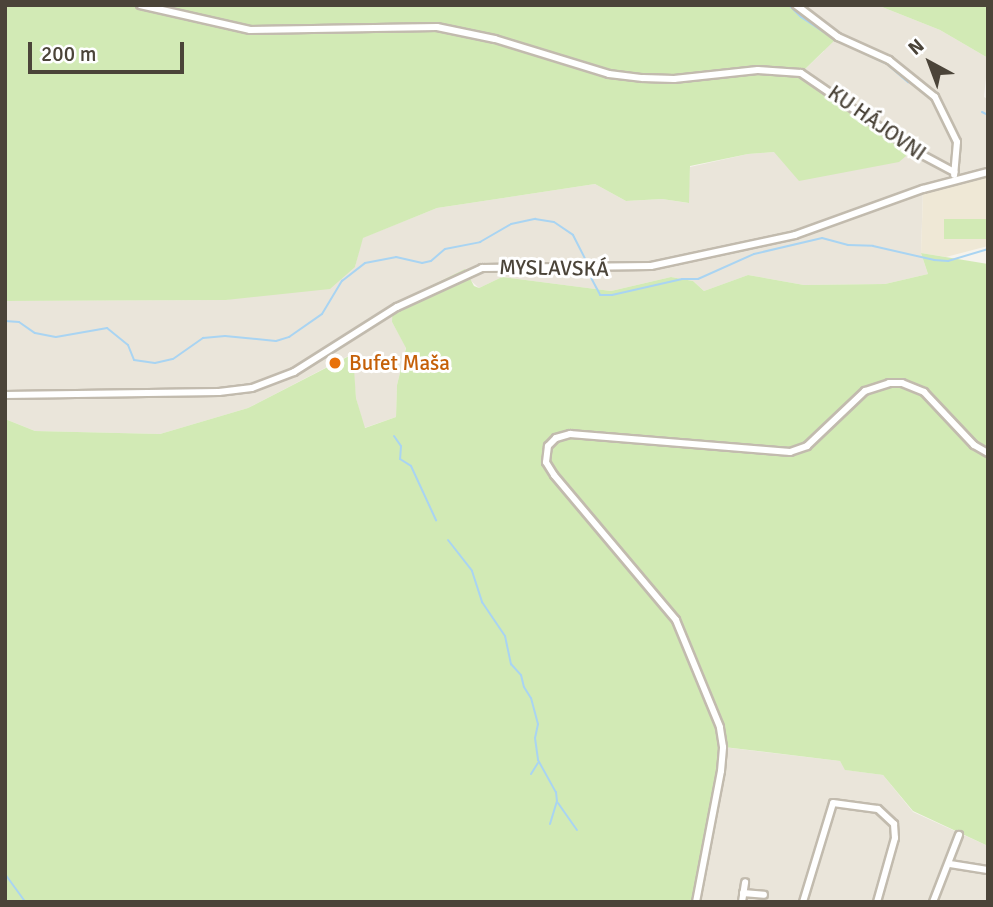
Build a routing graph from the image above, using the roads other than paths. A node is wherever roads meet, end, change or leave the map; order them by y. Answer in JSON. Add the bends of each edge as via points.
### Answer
{"nodes":[{"id":1,"x":140,"y":5,"type":"edge"},
{"id":2,"x":796,"y":5,"type":"edge"},
{"id":3,"x":988,"y":172,"type":"edge"},
{"id":4,"x":955,"y":176,"type":"junction"},
{"id":5,"x":5,"y":395,"type":"edge"},
{"id":6,"x":988,"y":453,"type":"edge"},
{"id":7,"x":959,"y":835,"type":"dead end"},
{"id":8,"x":950,"y":864,"type":"junction"},
{"id":9,"x":988,"y":870,"type":"edge"},
{"id":10,"x":745,"y":882,"type":"dead end"},
{"id":11,"x":743,"y":893,"type":"junction"},
{"id":12,"x":764,"y":895,"type":"dead end"},
{"id":13,"x":696,"y":902,"type":"edge"},
{"id":14,"x":742,"y":902,"type":"edge"},
{"id":15,"x":803,"y":902,"type":"edge"},
{"id":16,"x":877,"y":902,"type":"edge"},
{"id":17,"x":933,"y":902,"type":"edge"}],
"edges":[{"from":1,"to":4,"type":"street","name":"KU HÁJOVNI","via":[[250,30],[437,27],[495,39],[609,74],[643,78],[758,70],[801,72]]},
{"from":2,"to":4,"type":"street","via":[[838,37],[889,60],[934,97],[957,142]]},
{"from":3,"to":4,"type":"street","name":"MYSLAVSKÁ"},
{"from":4,"to":5,"type":"street","name":"MYSLAVSKÁ","via":[[795,235],[651,266],[482,268],[393,309],[294,372],[252,388]]},
{"from":6,"to":13,"type":"street","via":[[974,445],[924,392],[902,383],[865,391],[807,446],[790,452],[570,434],[548,446],[547,462],[554,475],[676,620],[720,727],[721,771]]},
{"from":7,"to":8,"type":"street"},
{"from":8,"to":9,"type":"street"},
{"from":8,"to":17,"type":"street"},
{"from":10,"to":11,"type":"street"},
{"from":11,"to":12,"type":"street"},
{"from":11,"to":14,"type":"street"},
{"from":15,"to":16,"type":"street","via":[[833,803],[874,808],[894,824],[895,838]]}]}
